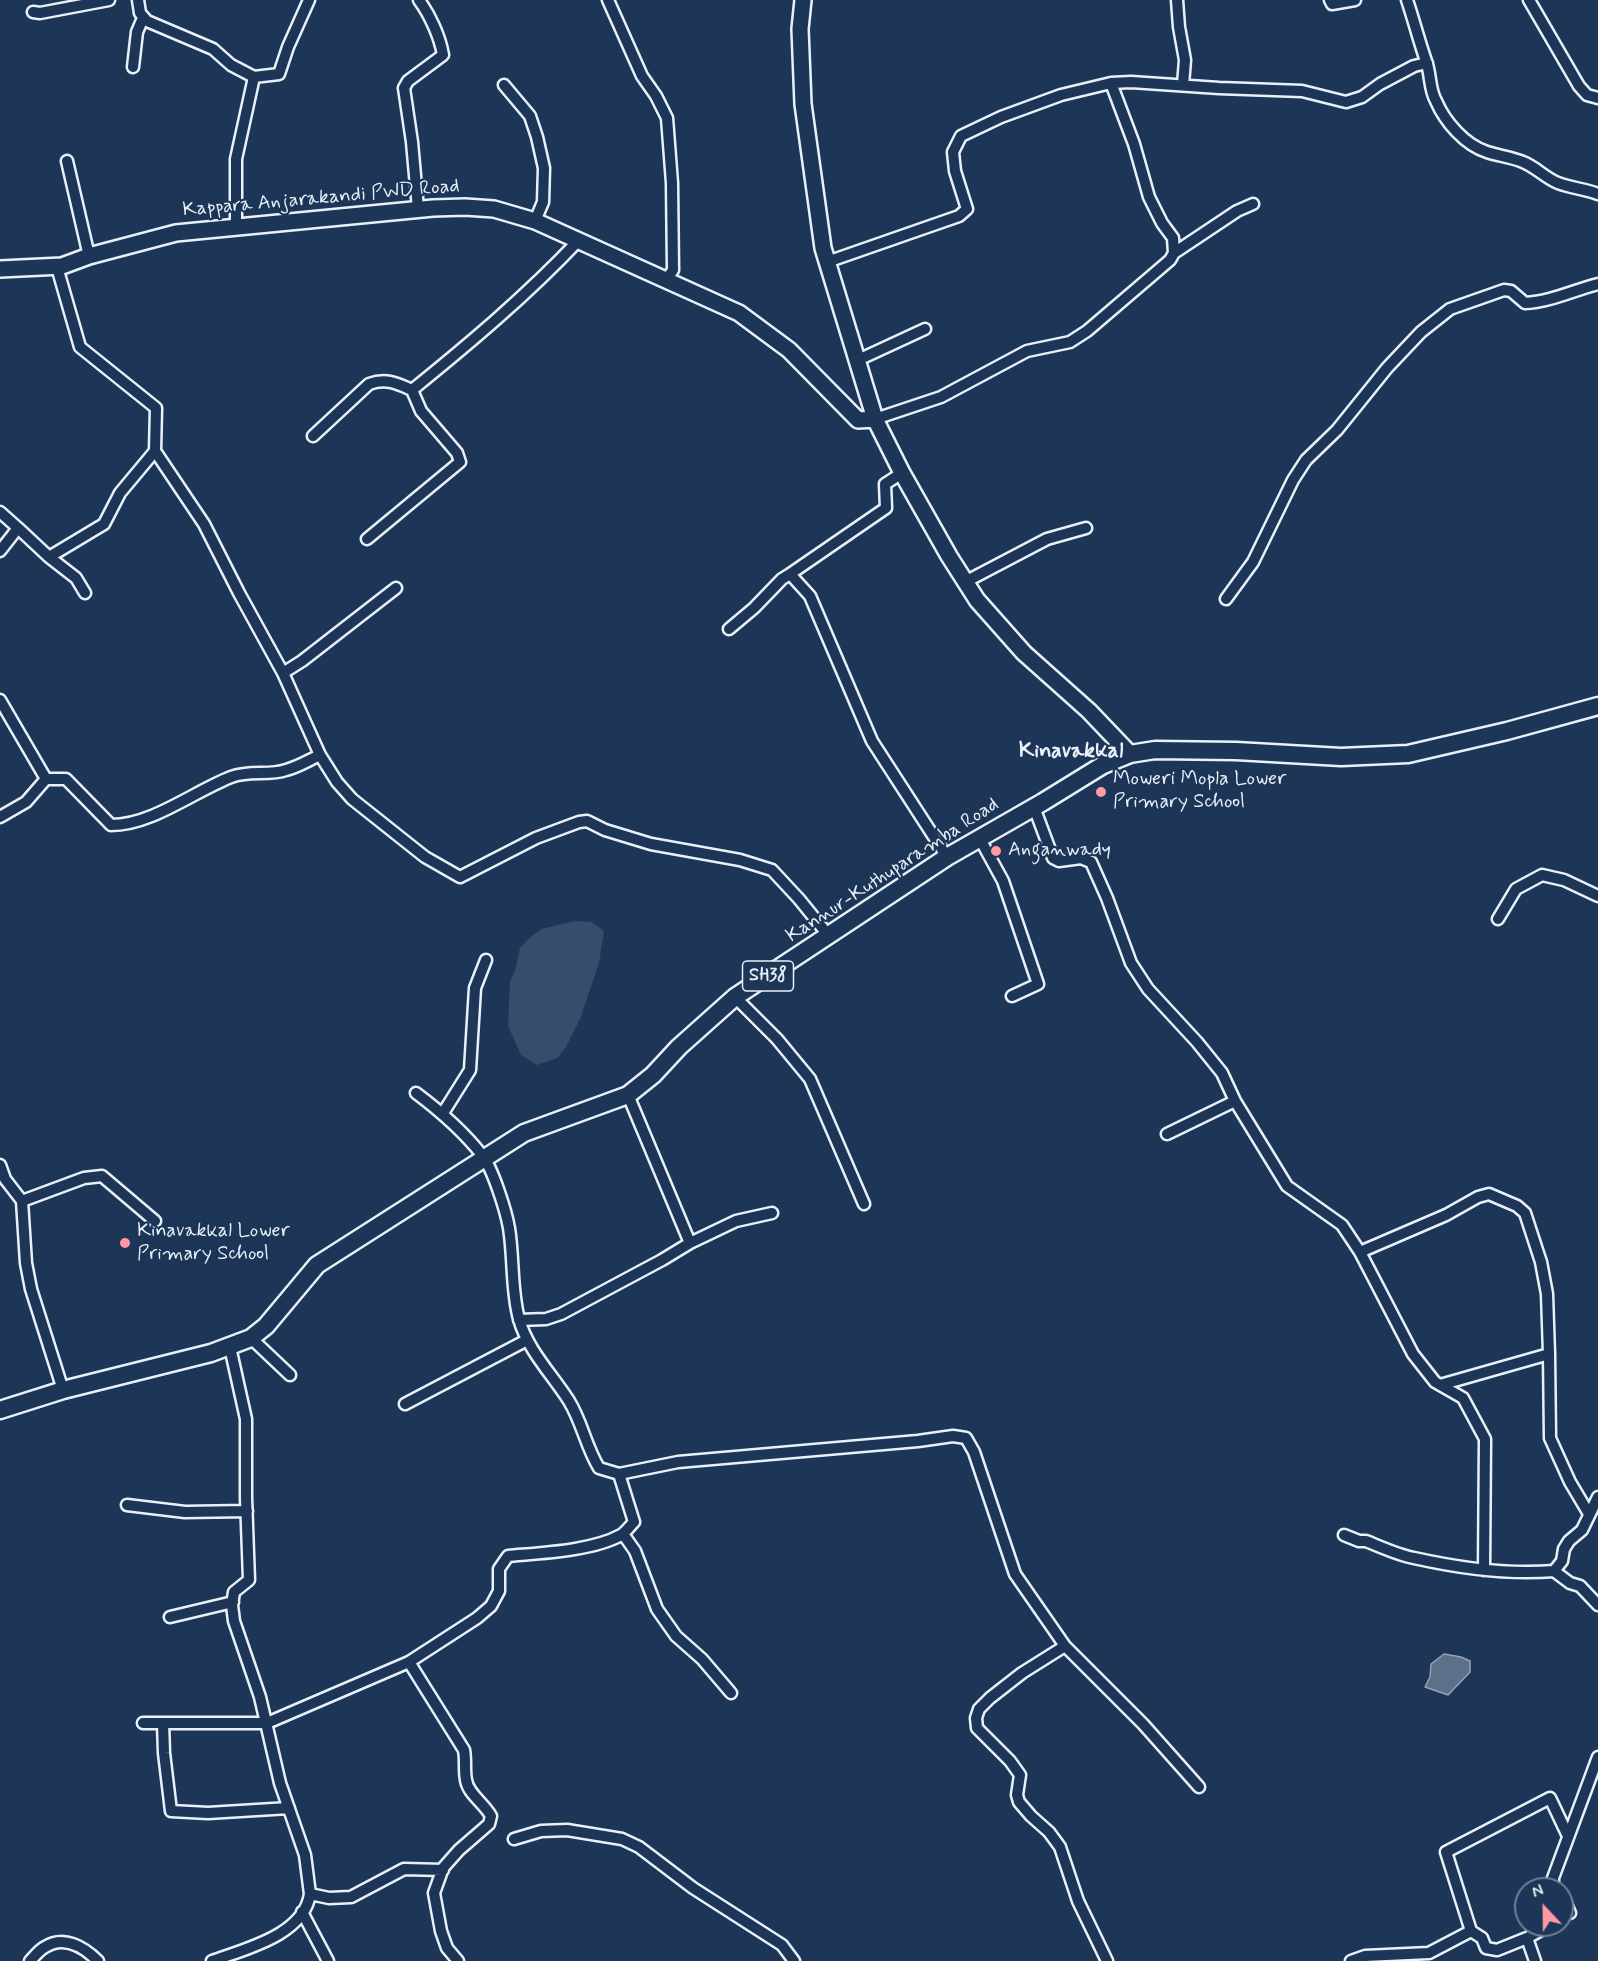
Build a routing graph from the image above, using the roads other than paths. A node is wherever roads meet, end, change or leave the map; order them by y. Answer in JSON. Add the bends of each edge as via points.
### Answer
{"nodes":[{"id":1,"x":109,"y":0,"type":"edge"},
{"id":2,"x":138,"y":0,"type":"edge"},
{"id":3,"x":309,"y":0,"type":"edge"},
{"id":4,"x":419,"y":0,"type":"edge"},
{"id":5,"x":608,"y":0,"type":"edge"},
{"id":6,"x":803,"y":0,"type":"edge"},
{"id":7,"x":1177,"y":0,"type":"edge"},
{"id":8,"x":1330,"y":0,"type":"edge"},
{"id":9,"x":1355,"y":0,"type":"edge"},
{"id":10,"x":1407,"y":0,"type":"edge"},
{"id":11,"x":1529,"y":0,"type":"edge"},
{"id":12,"x":33,"y":12,"type":"dead end"},
{"id":13,"x":143,"y":18,"type":"junction"},
{"id":14,"x":1427,"y":63,"type":"junction"},
{"id":15,"x":133,"y":67,"type":"dead end"},
{"id":16,"x":254,"y":77,"type":"junction"},
{"id":17,"x":1112,"y":83,"type":"junction"},
{"id":18,"x":504,"y":85,"type":"dead end"},
{"id":19,"x":1184,"y":85,"type":"junction"},
{"id":20,"x":1598,"y":98,"type":"edge"},
{"id":21,"x":67,"y":161,"type":"dead end"},
{"id":22,"x":1598,"y":194,"type":"edge"},
{"id":23,"x":1253,"y":204,"type":"dead end"},
{"id":24,"x":418,"y":209,"type":"junction"},
{"id":25,"x":535,"y":221,"type":"junction"},
{"id":26,"x":236,"y":226,"type":"junction"},
{"id":27,"x":578,"y":241,"type":"junction"},
{"id":28,"x":1174,"y":253,"type":"junction"},
{"id":29,"x":89,"y":256,"type":"junction"},
{"id":30,"x":827,"y":262,"type":"junction"},
{"id":31,"x":57,"y":267,"type":"junction"},
{"id":32,"x":0,"y":269,"type":"edge"},
{"id":33,"x":667,"y":279,"type":"junction"},
{"id":34,"x":1598,"y":284,"type":"edge"},
{"id":35,"x":925,"y":329,"type":"dead end"},
{"id":36,"x":858,"y":360,"type":"junction"},
{"id":37,"x":412,"y":390,"type":"junction"},
{"id":38,"x":875,"y":419,"type":"junction"},
{"id":39,"x":312,"y":436,"type":"dead end"},
{"id":40,"x":156,"y":451,"type":"junction"},
{"id":41,"x":902,"y":473,"type":"junction"},
{"id":42,"x":0,"y":512,"type":"edge"},
{"id":43,"x":18,"y":528,"type":"junction"},
{"id":44,"x":1086,"y":528,"type":"dead end"},
{"id":45,"x":367,"y":539,"type":"dead end"},
{"id":46,"x":0,"y":551,"type":"edge"},
{"id":47,"x":49,"y":557,"type":"junction"},
{"id":48,"x":790,"y":574,"type":"junction"},
{"id":49,"x":965,"y":582,"type":"junction"},
{"id":50,"x":396,"y":588,"type":"dead end"},
{"id":51,"x":86,"y":593,"type":"dead end"},
{"id":52,"x":1226,"y":599,"type":"dead end"},
{"id":53,"x":729,"y":628,"type":"dead end"},
{"id":54,"x":283,"y":672,"type":"junction"},
{"id":55,"x":0,"y":700,"type":"edge"},
{"id":56,"x":1598,"y":706,"type":"edge"},
{"id":57,"x":1130,"y":754,"type":"junction"},
{"id":58,"x":320,"y":755,"type":"junction"},
{"id":59,"x":46,"y":779,"type":"junction"},
{"id":60,"x":1034,"y":807,"type":"junction"},
{"id":61,"x":0,"y":817,"type":"edge"},
{"id":62,"x":980,"y":838,"type":"junction"},
{"id":63,"x":947,"y":857,"type":"junction"},
{"id":64,"x":1598,"y":896,"type":"edge"},
{"id":65,"x":1498,"y":919,"type":"dead end"},
{"id":66,"x":829,"y":936,"type":"junction"},
{"id":67,"x":486,"y":960,"type":"dead end"},
{"id":68,"x":1012,"y":996,"type":"dead end"},
{"id":69,"x":735,"y":997,"type":"junction"},
{"id":70,"x":416,"y":1093,"type":"dead end"},
{"id":71,"x":628,"y":1095,"type":"junction"},
{"id":72,"x":1235,"y":1101,"type":"junction"},
{"id":73,"x":443,"y":1113,"type":"junction"},
{"id":74,"x":1167,"y":1134,"type":"dead end"},
{"id":75,"x":484,"y":1157,"type":"junction"},
{"id":76,"x":0,"y":1165,"type":"edge"},
{"id":77,"x":22,"y":1201,"type":"junction"},
{"id":78,"x":864,"y":1204,"type":"dead end"},
{"id":79,"x":772,"y":1212,"type":"dead end"},
{"id":80,"x":155,"y":1221,"type":"dead end"},
{"id":81,"x":690,"y":1243,"type":"junction"},
{"id":82,"x":1360,"y":1252,"type":"junction"},
{"id":83,"x":519,"y":1320,"type":"junction"},
{"id":84,"x":251,"y":1338,"type":"junction"},
{"id":85,"x":527,"y":1340,"type":"junction"},
{"id":86,"x":230,"y":1347,"type":"junction"},
{"id":87,"x":1549,"y":1354,"type":"junction"},
{"id":88,"x":290,"y":1375,"type":"dead end"},
{"id":89,"x":1440,"y":1384,"type":"junction"},
{"id":90,"x":63,"y":1390,"type":"junction"},
{"id":91,"x":405,"y":1404,"type":"dead end"},
{"id":92,"x":0,"y":1410,"type":"edge"},
{"id":93,"x":619,"y":1474,"type":"junction"},
{"id":94,"x":1598,"y":1497,"type":"edge"},
{"id":95,"x":127,"y":1504,"type":"dead end"},
{"id":96,"x":247,"y":1511,"type":"junction"},
{"id":97,"x":1589,"y":1514,"type":"junction"},
{"id":98,"x":623,"y":1534,"type":"junction"},
{"id":99,"x":1344,"y":1535,"type":"dead end"},
{"id":100,"x":1484,"y":1570,"type":"junction"},
{"id":101,"x":1554,"y":1571,"type":"junction"},
{"id":102,"x":232,"y":1602,"type":"junction"},
{"id":103,"x":1598,"y":1605,"type":"edge"},
{"id":104,"x":170,"y":1617,"type":"dead end"},
{"id":105,"x":1065,"y":1646,"type":"junction"},
{"id":106,"x":409,"y":1662,"type":"junction"},
{"id":107,"x":732,"y":1693,"type":"dead end"},
{"id":108,"x":143,"y":1723,"type":"dead end"},
{"id":109,"x":163,"y":1723,"type":"junction"},
{"id":110,"x":267,"y":1723,"type":"junction"},
{"id":111,"x":1598,"y":1757,"type":"edge"},
{"id":112,"x":1199,"y":1787,"type":"dead end"},
{"id":113,"x":289,"y":1808,"type":"junction"},
{"id":114,"x":1568,"y":1836,"type":"junction"},
{"id":115,"x":514,"y":1839,"type":"dead end"},
{"id":116,"x":443,"y":1870,"type":"junction"},
{"id":117,"x":1557,"y":1877,"type":"edge"},
{"id":118,"x":310,"y":1894,"type":"junction"},
{"id":119,"x":303,"y":1912,"type":"junction"},
{"id":120,"x":1471,"y":1930,"type":"junction"},
{"id":121,"x":1527,"y":1938,"type":"joint"},
{"id":122,"x":30,"y":1961,"type":"edge"},
{"id":123,"x":98,"y":1961,"type":"edge"},
{"id":124,"x":212,"y":1961,"type":"edge"},
{"id":125,"x":328,"y":1961,"type":"edge"},
{"id":126,"x":458,"y":1961,"type":"edge"},
{"id":127,"x":794,"y":1961,"type":"edge"},
{"id":128,"x":1107,"y":1961,"type":"edge"},
{"id":129,"x":1351,"y":1961,"type":"edge"},
{"id":130,"x":1535,"y":1961,"type":"edge"}],
"edges":[{"from":1,"to":12,"type":"street"},
{"from":2,"to":13,"type":"street"},
{"from":3,"to":16,"type":"street","via":[[279,74]]},
{"from":4,"to":24,"type":"street","via":[[443,55],[404,88]]},
{"from":5,"to":33,"type":"street","via":[[638,68],[667,118],[673,270]]},
{"from":6,"to":30,"type":"main road","via":[[802,105]]},
{"from":7,"to":19,"type":"street","via":[[1185,60]]},
{"from":8,"to":9,"type":"street","via":[[1332,4]]},
{"from":10,"to":14,"type":"street"},
{"from":11,"to":20,"type":"street","via":[[1579,86],[1587,95]]},
{"from":13,"to":15,"type":"street"},
{"from":13,"to":16,"type":"street","via":[[213,49],[231,65]]},
{"from":14,"to":19,"type":"street","via":[[1346,102],[1302,91]]},
{"from":14,"to":22,"type":"street","via":[[1435,100],[1445,118],[1465,138],[1480,149],[1531,165],[1559,183]]},
{"from":16,"to":26,"type":"street","via":[[236,159]]},
{"from":17,"to":19,"type":"street"},
{"from":17,"to":28,"type":"street","via":[[1149,197],[1173,238]]},
{"from":17,"to":30,"type":"street","via":[[1061,95],[961,136],[953,152],[967,209],[959,216]]},
{"from":18,"to":25,"type":"street","via":[[530,116],[540,148],[543,202]]},
{"from":21,"to":29,"type":"street"},
{"from":23,"to":28,"type":"street"},
{"from":24,"to":25,"type":"main road","name":"Kappara Anjarakandi PWD Road","via":[[494,209]]},
{"from":24,"to":26,"type":"main road","name":"Kappara Anjarakandi PWD Road"},
{"from":25,"to":27,"type":"main road","name":"Kappara Anjarakandi PWD Road"},
{"from":26,"to":29,"type":"main road","name":"Kappara Anjarakandi PWD Road","via":[[176,233]]},
{"from":27,"to":33,"type":"main road","name":"Kappara Anjarakandi PWD Road"},
{"from":27,"to":37,"type":"street","via":[[470,344]]},
{"from":28,"to":38,"type":"street","via":[[1070,342],[1027,351],[941,397]]},
{"from":29,"to":31,"type":"main road","name":"Kappara Anjarakandi PWD Road"},
{"from":30,"to":36,"type":"main road"},
{"from":31,"to":32,"type":"main road","name":"Kappara Anjarakandi PWD Road"},
{"from":31,"to":40,"type":"street","via":[[80,347],[156,408]]},
{"from":33,"to":38,"type":"main road","name":"Kappara Anjarakandi PWD Road","via":[[739,313],[789,350],[858,420]]},
{"from":34,"to":52,"type":"street","via":[[1535,303],[1525,303],[1504,290],[1450,309],[1421,332],[1306,460],[1253,562]]},
{"from":35,"to":36,"type":"street"},
{"from":36,"to":38,"type":"main road"},
{"from":37,"to":39,"type":"street","via":[[391,381],[369,384]]},
{"from":37,"to":45,"type":"street","via":[[421,411],[457,453],[460,462]]},
{"from":38,"to":41,"type":"main road"},
{"from":40,"to":47,"type":"street","via":[[120,493],[104,524]]},
{"from":40,"to":54,"type":"street","via":[[204,524]]},
{"from":41,"to":48,"type":"street","via":[[885,484],[891,503],[886,508]]},
{"from":41,"to":49,"type":"main road"},
{"from":42,"to":43,"type":"street"},
{"from":43,"to":46,"type":"street"},
{"from":43,"to":47,"type":"street"},
{"from":44,"to":49,"type":"street","via":[[1047,539]]},
{"from":47,"to":51,"type":"street","via":[[76,578]]},
{"from":48,"to":53,"type":"street"},
{"from":48,"to":63,"type":"street","via":[[810,596],[872,741]]},
{"from":49,"to":57,"type":"main road","via":[[1023,653],[1089,711]]},
{"from":50,"to":54,"type":"street"},
{"from":54,"to":58,"type":"street"},
{"from":55,"to":59,"type":"street"},
{"from":56,"to":57,"type":"main road","name":"Kannur-Kuthuparamba Road","number":"SH38","via":[[1408,754],[1341,757],[1155,750]]},
{"from":57,"to":60,"type":"main road","name":"Kannur-Kuthuparamba Road","number":"SH38","via":[[1103,765]]},
{"from":58,"to":59,"type":"street","via":[[285,771],[233,776],[128,825],[111,825],[66,779]]},
{"from":58,"to":66,"type":"street","via":[[352,799],[425,857],[460,877],[536,838],[587,821],[651,844],[740,860],[772,870]]},
{"from":59,"to":61,"type":"street","via":[[26,802]]},
{"from":60,"to":62,"type":"main road","name":"Kannur-Kuthuparamba Road","number":"SH38"},
{"from":60,"to":72,"type":"street","via":[[1053,858],[1091,862],[1131,963],[1148,989],[1222,1073]]},
{"from":62,"to":63,"type":"main road","name":"Kannur-Kuthuparamba Road","number":"SH38"},
{"from":62,"to":68,"type":"street","via":[[1003,881],[1038,984]]},
{"from":63,"to":66,"type":"main road","name":"Kannur-Kuthuparamba Road","number":"SH38"},
{"from":64,"to":65,"type":"street","via":[[1542,874],[1516,889]]},
{"from":66,"to":69,"type":"main road","name":"Kannur-Kuthuparamba Road","number":"SH38"},
{"from":67,"to":73,"type":"street","via":[[475,988],[470,1070]]},
{"from":69,"to":71,"type":"main road","name":"Kannur-Kuthuparamba Road","number":"SH38"},
{"from":69,"to":78,"type":"street","via":[[810,1079]]},
{"from":70,"to":73,"type":"street"},
{"from":71,"to":75,"type":"main road","name":"Kannur-Kuthuparamba Road","number":"SH38","via":[[524,1133]]},
{"from":71,"to":81,"type":"street"},
{"from":72,"to":74,"type":"street"},
{"from":72,"to":82,"type":"street","via":[[1287,1186],[1342,1225]]},
{"from":73,"to":75,"type":"street"},
{"from":75,"to":83,"type":"street","via":[[509,1228]]},
{"from":75,"to":84,"type":"main road","name":"Kannur-Kuthuparamba Road","number":"SH38","via":[[317,1265],[266,1326]]},
{"from":76,"to":77,"type":"street","via":[[5,1179]]},
{"from":77,"to":80,"type":"street","via":[[84,1178],[102,1176]]},
{"from":77,"to":90,"type":"street","via":[[30,1288]]},
{"from":79,"to":81,"type":"street","via":[[736,1221]]},
{"from":81,"to":83,"type":"street","via":[[561,1314]]},
{"from":82,"to":87,"type":"street","via":[[1478,1197],[1489,1194],[1517,1206],[1525,1213],[1541,1262],[1547,1294]]},
{"from":82,"to":89,"type":"street","via":[[1413,1354]]},
{"from":83,"to":85,"type":"street"},
{"from":84,"to":86,"type":"main road","name":"Kannur-Kuthuparamba Road","number":"SH38"},
{"from":84,"to":88,"type":"street"},
{"from":85,"to":91,"type":"street"},
{"from":85,"to":93,"type":"street","via":[[571,1404],[599,1468]]},
{"from":86,"to":90,"type":"main road","name":"Kannur-Kuthuparamba Road","number":"SH38"},
{"from":86,"to":96,"type":"street","via":[[246,1419]]},
{"from":87,"to":89,"type":"street"},
{"from":87,"to":97,"type":"street","via":[[1550,1438]]},
{"from":89,"to":100,"type":"street","via":[[1463,1398],[1485,1439]]},
{"from":90,"to":92,"type":"main road","name":"Kannur-Kuthuparamba Road","number":"SH38"},
{"from":93,"to":98,"type":"street","via":[[634,1521]]},
{"from":93,"to":105,"type":"street","via":[[678,1462],[953,1436],[966,1438],[1015,1574]]},
{"from":94,"to":97,"type":"street"},
{"from":95,"to":96,"type":"street","via":[[185,1512]]},
{"from":96,"to":102,"type":"street","via":[[249,1580],[234,1592]]},
{"from":97,"to":101,"type":"street"},
{"from":98,"to":106,"type":"street","via":[[600,1543],[508,1556],[499,1569],[499,1591],[491,1606]]},
{"from":98,"to":107,"type":"street","via":[[635,1551],[657,1609],[676,1636]]},
{"from":99,"to":100,"type":"street","via":[[1412,1558]]},
{"from":100,"to":101,"type":"street"},
{"from":101,"to":103,"type":"street","via":[[1580,1586]]},
{"from":102,"to":104,"type":"street"},
{"from":102,"to":110,"type":"street","via":[[234,1621]]},
{"from":105,"to":112,"type":"street"},
{"from":105,"to":128,"type":"street","via":[[990,1698],[979,1709],[977,1728],[1020,1775],[1019,1802],[1060,1847],[1078,1901]]},
{"from":106,"to":110,"type":"street"},
{"from":106,"to":116,"type":"street","via":[[464,1750],[466,1780],[491,1816],[489,1824]]},
{"from":108,"to":109,"type":"street"},
{"from":109,"to":110,"type":"street"},
{"from":109,"to":113,"type":"street","via":[[171,1810],[208,1813]]},
{"from":110,"to":113,"type":"street"},
{"from":111,"to":114,"type":"street"},
{"from":113,"to":118,"type":"street","via":[[305,1855]]},
{"from":114,"to":117,"type":"street"},
{"from":114,"to":120,"type":"street","via":[[1550,1798],[1446,1852]]},
{"from":115,"to":127,"type":"street","via":[[541,1831],[567,1830],[622,1839],[782,1945]]},
{"from":116,"to":118,"type":"street","via":[[404,1869],[351,1897]]},
{"from":116,"to":126,"type":"street","via":[[434,1893],[447,1948]]},
{"from":118,"to":119,"type":"street","via":[[309,1905]]},
{"from":119,"to":124,"type":"street","via":[[280,1935]]},
{"from":119,"to":125,"type":"street"},
{"from":120,"to":121,"type":"street","via":[[1490,1950]]},
{"from":120,"to":129,"type":"street","via":[[1430,1953],[1365,1956]]},
{"from":121,"to":130,"type":"street"},
{"from":122,"to":123,"type":"street","via":[[45,1946],[67,1941]]}]}
